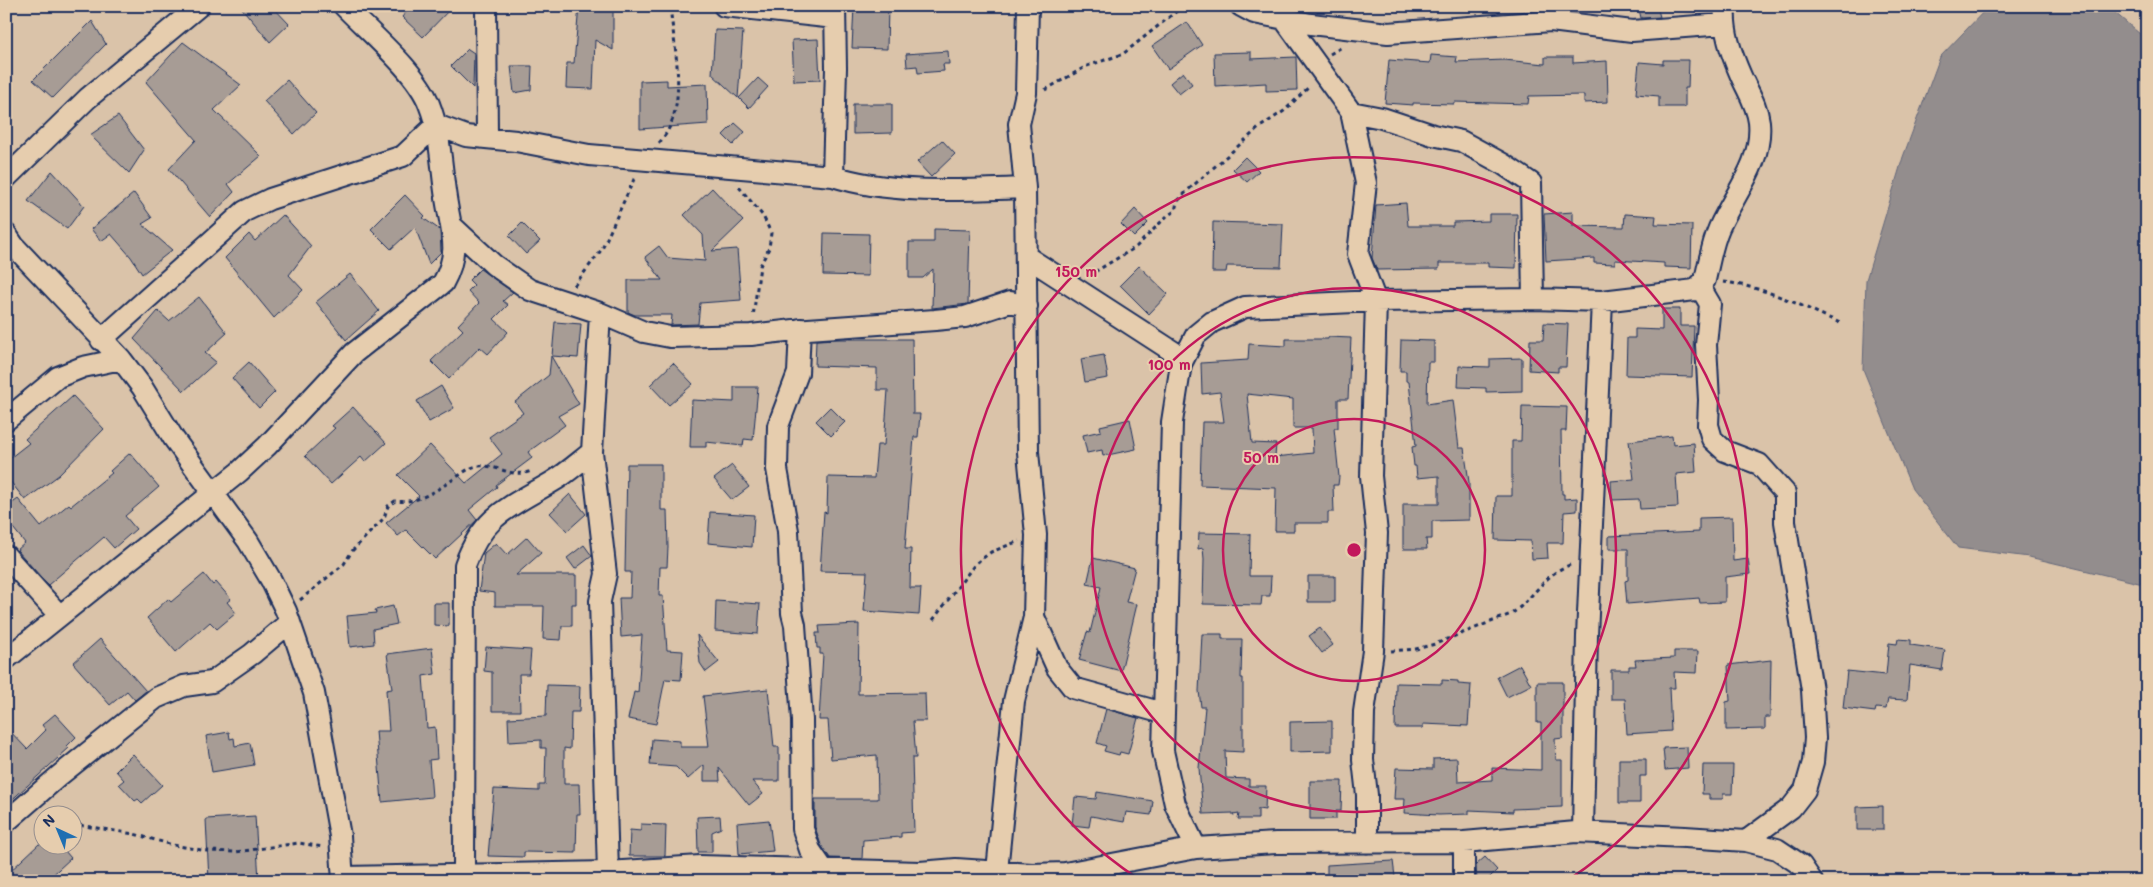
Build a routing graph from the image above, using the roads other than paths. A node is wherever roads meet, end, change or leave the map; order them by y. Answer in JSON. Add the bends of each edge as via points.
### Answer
{"nodes":[{"id":1,"x":199,"y":6,"type":"edge"},
{"id":2,"x":344,"y":6,"type":"edge"},
{"id":3,"x":486,"y":6,"type":"edge"},
{"id":4,"x":724,"y":6,"type":"edge"},
{"id":5,"x":1028,"y":6,"type":"edge"},
{"id":6,"x":1241,"y":6,"type":"edge"},
{"id":7,"x":835,"y":12,"type":"edge"},
{"id":8,"x":1725,"y":15,"type":"edge"},
{"id":9,"x":1284,"y":19,"type":"junction"},
{"id":10,"x":1351,"y":112,"type":"junction"},
{"id":11,"x":436,"y":125,"type":"junction"},
{"id":12,"x":486,"y":137,"type":"junction"},
{"id":13,"x":833,"y":176,"type":"junction"},
{"id":14,"x":6,"y":178,"type":"edge"},
{"id":15,"x":1025,"y":188,"type":"junction"},
{"id":16,"x":451,"y":225,"type":"junction"},
{"id":17,"x":6,"y":234,"type":"edge"},
{"id":18,"x":1027,"y":257,"type":"junction"},
{"id":19,"x":1703,"y":283,"type":"junction"},
{"id":20,"x":1533,"y":300,"type":"junction"},
{"id":21,"x":1376,"y":301,"type":"junction"},
{"id":22,"x":1602,"y":302,"type":"junction"},
{"id":23,"x":1028,"y":306,"type":"junction"},
{"id":24,"x":600,"y":313,"type":"junction"},
{"id":25,"x":800,"y":330,"type":"junction"},
{"id":26,"x":101,"y":340,"type":"junction"},
{"id":27,"x":1183,"y":358,"type":"junction"},
{"id":28,"x":121,"y":359,"type":"junction"},
{"id":29,"x":6,"y":420,"type":"edge"},
{"id":30,"x":592,"y":452,"type":"junction"},
{"id":31,"x":212,"y":493,"type":"junction"},
{"id":32,"x":6,"y":556,"type":"edge"},
{"id":33,"x":59,"y":615,"type":"junction"},
{"id":34,"x":288,"y":617,"type":"junction"},
{"id":35,"x":1034,"y":617,"type":"junction"},
{"id":36,"x":6,"y":659,"type":"edge"},
{"id":37,"x":1163,"y":713,"type":"junction"},
{"id":38,"x":6,"y":822,"type":"edge"},
{"id":39,"x":1583,"y":832,"type":"junction"},
{"id":40,"x":1746,"y":841,"type":"junction"},
{"id":41,"x":1464,"y":842,"type":"junction"},
{"id":42,"x":1368,"y":843,"type":"junction"},
{"id":43,"x":1196,"y":848,"type":"junction"},
{"id":44,"x":823,"y":869,"type":"junction"},
{"id":45,"x":608,"y":872,"type":"junction"},
{"id":46,"x":464,"y":874,"type":"junction"},
{"id":47,"x":995,"y":876,"type":"edge"},
{"id":48,"x":343,"y":879,"type":"edge"},
{"id":49,"x":1464,"y":881,"type":"edge"},
{"id":50,"x":1812,"y":881,"type":"edge"}],
"edges":[{"from":1,"to":14,"type":"street","via":[[88,98]]},
{"from":2,"to":11,"type":"street","via":[[416,82],[429,102]]},
{"from":3,"to":12,"type":"street"},
{"from":4,"to":7,"type":"street"},
{"from":5,"to":15,"type":"street","via":[[1020,124]]},
{"from":6,"to":9,"type":"street","via":[[1254,13]]},
{"from":7,"to":13,"type":"street"},
{"from":8,"to":9,"type":"street","via":[[1632,31],[1551,21],[1388,33]]},
{"from":8,"to":19,"type":"street","via":[[1759,123],[1751,168],[1718,230]]},
{"from":9,"to":10,"type":"street"},
{"from":10,"to":20,"type":"street","via":[[1461,141],[1531,183]]},
{"from":10,"to":21,"type":"street","via":[[1366,183],[1358,254]]},
{"from":11,"to":12,"type":"street","via":[[466,136]]},
{"from":11,"to":16,"type":"street"},
{"from":11,"to":26,"type":"street","via":[[403,156],[270,199],[245,211]]},
{"from":12,"to":13,"type":"street","via":[[589,155]]},
{"from":13,"to":15,"type":"street","via":[[852,182],[943,191]]},
{"from":15,"to":18,"type":"street"},
{"from":16,"to":24,"type":"street","via":[[511,278],[530,290]]},
{"from":16,"to":31,"type":"street","via":[[454,254],[451,269],[443,283],[354,353],[267,446]]},
{"from":17,"to":26,"type":"street"},
{"from":18,"to":23,"type":"street"},
{"from":18,"to":27,"type":"street"},
{"from":19,"to":22,"type":"street","via":[[1695,290]]},
{"from":19,"to":40,"type":"street","via":[[1710,304],[1706,346],[1710,432],[1725,451],[1760,464],[1785,493],[1785,522],[1812,690],[1814,754],[1805,790],[1791,808]]},
{"from":20,"to":21,"type":"street"},
{"from":20,"to":22,"type":"street"},
{"from":21,"to":27,"type":"street","via":[[1245,307],[1212,322],[1196,335]]},
{"from":21,"to":42,"type":"street","via":[[1371,476],[1377,533],[1363,760]]},
{"from":22,"to":39,"type":"street","via":[[1586,636]]},
{"from":23,"to":25,"type":"street","via":[[1010,302],[965,317]]},
{"from":23,"to":35,"type":"street","via":[[1028,452],[1036,535]]},
{"from":24,"to":25,"type":"street","via":[[644,332],[670,337]]},
{"from":24,"to":30,"type":"street"},
{"from":25,"to":44,"type":"street","via":[[798,373],[778,426],[777,469],[788,531],[802,720],[803,829],[810,850]]},
{"from":26,"to":28,"type":"street"},
{"from":27,"to":37,"type":"street","via":[[1172,422]]},
{"from":28,"to":29,"type":"street","via":[[83,367],[58,377]]},
{"from":28,"to":31,"type":"street"},
{"from":30,"to":45,"type":"street","via":[[606,574],[600,601]]},
{"from":30,"to":46,"type":"street","via":[[554,481],[501,512],[482,530],[465,565]]},
{"from":31,"to":33,"type":"street"},
{"from":31,"to":34,"type":"street","via":[[248,541]]},
{"from":32,"to":33,"type":"street"},
{"from":33,"to":36,"type":"street"},
{"from":34,"to":38,"type":"street","via":[[252,654],[212,682],[184,686],[156,698],[60,774]]},
{"from":34,"to":48,"type":"street","via":[[314,693],[340,836]]},
{"from":35,"to":37,"type":"street","via":[[1057,668],[1073,688]]},
{"from":35,"to":47,"type":"street","via":[[1014,701]]},
{"from":37,"to":43,"type":"street","via":[[1162,751],[1175,804]]},
{"from":39,"to":40,"type":"street"},
{"from":39,"to":41,"type":"street"},
{"from":40,"to":50,"type":"street","via":[[1789,855]]},
{"from":41,"to":42,"type":"street"},
{"from":41,"to":49,"type":"street"},
{"from":42,"to":43,"type":"street","via":[[1276,843]]},
{"from":43,"to":47,"type":"street","via":[[1065,873]]},
{"from":44,"to":45,"type":"street","via":[[700,866]]},
{"from":44,"to":47,"type":"street","via":[[920,872],[956,869]]},
{"from":45,"to":46,"type":"street"},
{"from":46,"to":48,"type":"street"}]}
